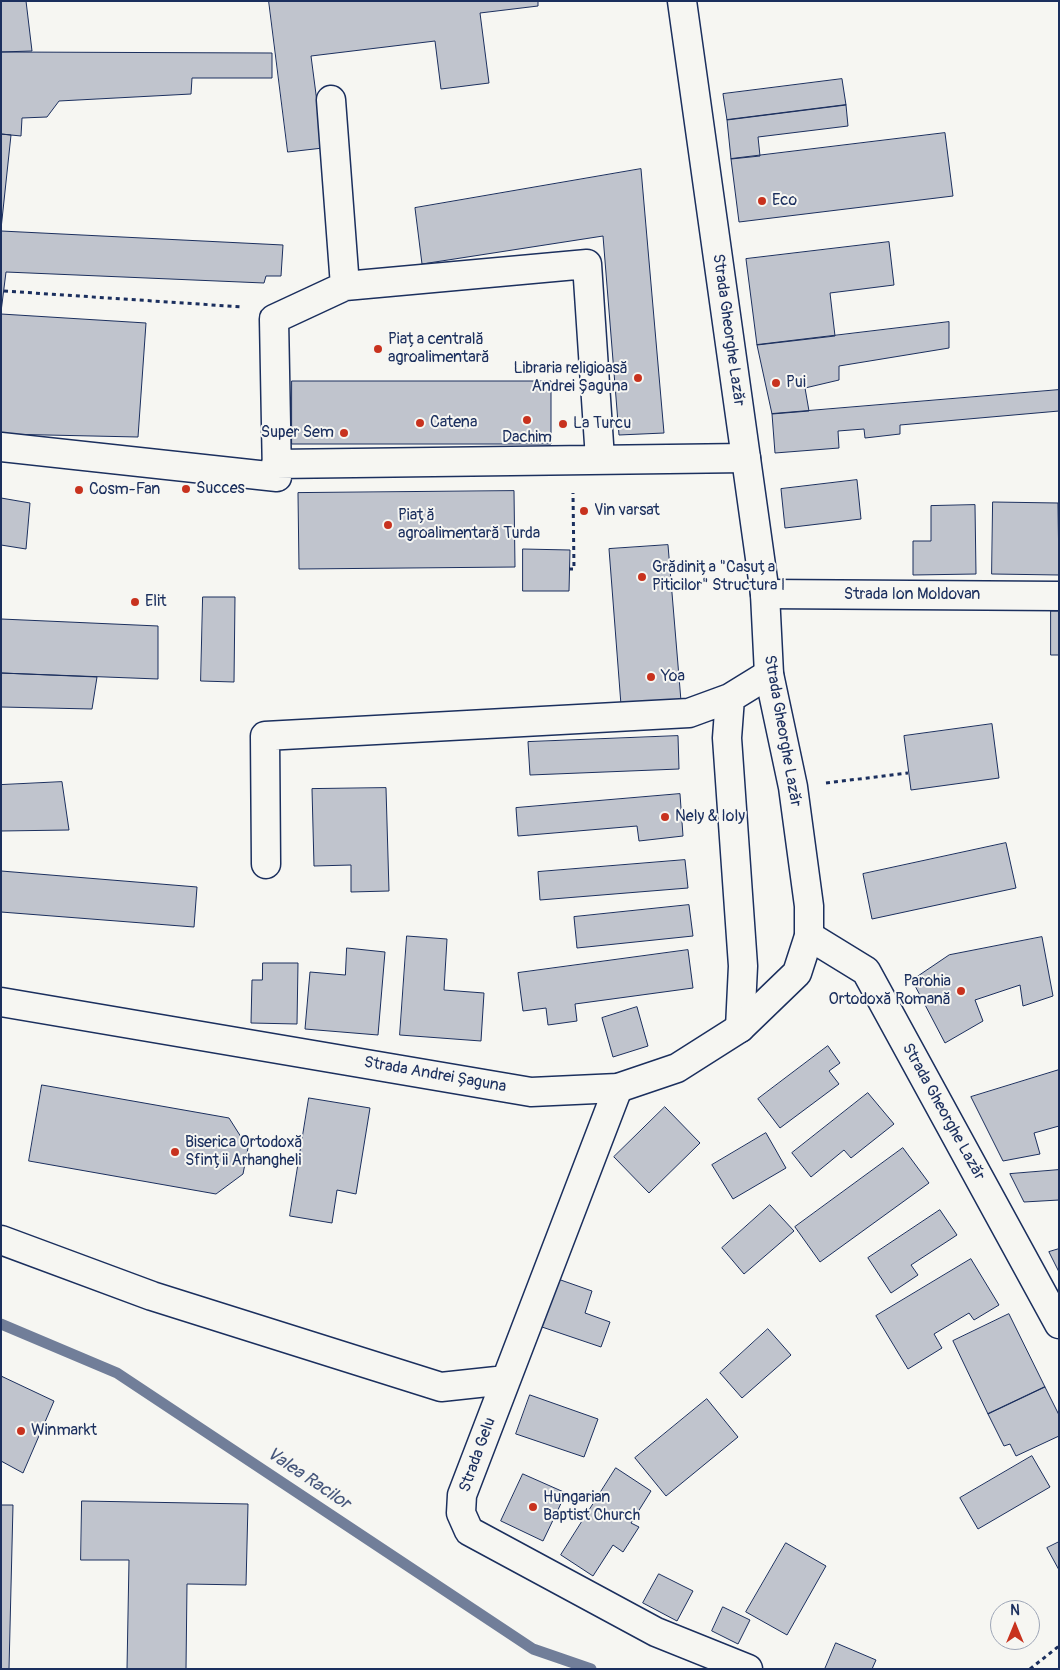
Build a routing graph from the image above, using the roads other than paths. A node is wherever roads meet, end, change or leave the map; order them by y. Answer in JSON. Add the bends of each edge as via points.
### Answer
{"nodes":[{"id":1,"x":682,"y":1,"type":"edge"},
{"id":2,"x":331,"y":100,"type":"dead end"},
{"id":3,"x":345,"y":286,"type":"junction"},
{"id":4,"x":1,"y":447,"type":"edge"},
{"id":5,"x":746,"y":458,"type":"junction"},
{"id":6,"x":600,"y":460,"type":"junction"},
{"id":7,"x":276,"y":464,"type":"junction"},
{"id":8,"x":764,"y":594,"type":"junction"},
{"id":9,"x":1059,"y":596,"type":"edge"},
{"id":10,"x":769,"y":674,"type":"junction"},
{"id":11,"x":730,"y":698,"type":"junction"},
{"id":12,"x":266,"y":864,"type":"dead end"},
{"id":13,"x":809,"y":936,"type":"junction"},
{"id":14,"x":1,"y":1002,"type":"edge"},
{"id":15,"x":740,"y":1028,"type":"junction"},
{"id":16,"x":618,"y":1088,"type":"junction"},
{"id":17,"x":1,"y":1240,"type":"edge"},
{"id":18,"x":1059,"y":1324,"type":"edge"},
{"id":19,"x":506,"y":1380,"type":"junction"},
{"id":20,"x":748,"y":1669,"type":"edge"}],
"edges":[{"from":1,"to":5,"type":"street","name":"Strada Gheorghe Lazăr"},
{"from":2,"to":3,"type":"street"},
{"from":3,"to":6,"type":"street","via":[[587,264]]},
{"from":3,"to":7,"type":"street","via":[[274,319]]},
{"from":4,"to":7,"type":"street","via":[[277,477]]},
{"from":5,"to":6,"type":"street"},
{"from":5,"to":8,"type":"street","name":"Strada Gheorghe Lazăr"},
{"from":6,"to":7,"type":"street"},
{"from":8,"to":9,"type":"street","name":"Strada Ion Moldovan"},
{"from":8,"to":10,"type":"street","name":"Strada Gheorghe Lazăr"},
{"from":10,"to":11,"type":"street"},
{"from":10,"to":13,"type":"street","name":"Strada Gheorghe Lazăr","via":[[793,787],[809,906]]},
{"from":11,"to":12,"type":"street","via":[[689,713],[265,736]]},
{"from":11,"to":15,"type":"street","via":[[728,738],[743,966]]},
{"from":13,"to":15,"type":"street","name":"Strada Andrei Șaguna","via":[[797,973]]},
{"from":13,"to":18,"type":"street","name":"Strada Gheorghe Lazăr","via":[[866,971]]},
{"from":14,"to":16,"type":"street","name":"Strada Andrei Șaguna","via":[[531,1092]]},
{"from":15,"to":16,"type":"street","name":"Strada Andrei Șaguna","via":[[677,1068]]},
{"from":16,"to":19,"type":"street","name":"Strada Gelu"},
{"from":17,"to":19,"type":"street","via":[[152,1296],[441,1386]]},
{"from":19,"to":20,"type":"street","name":"Strada Gelu","via":[[462,1494],[461,1513],[469,1531],[656,1632]]}]}
